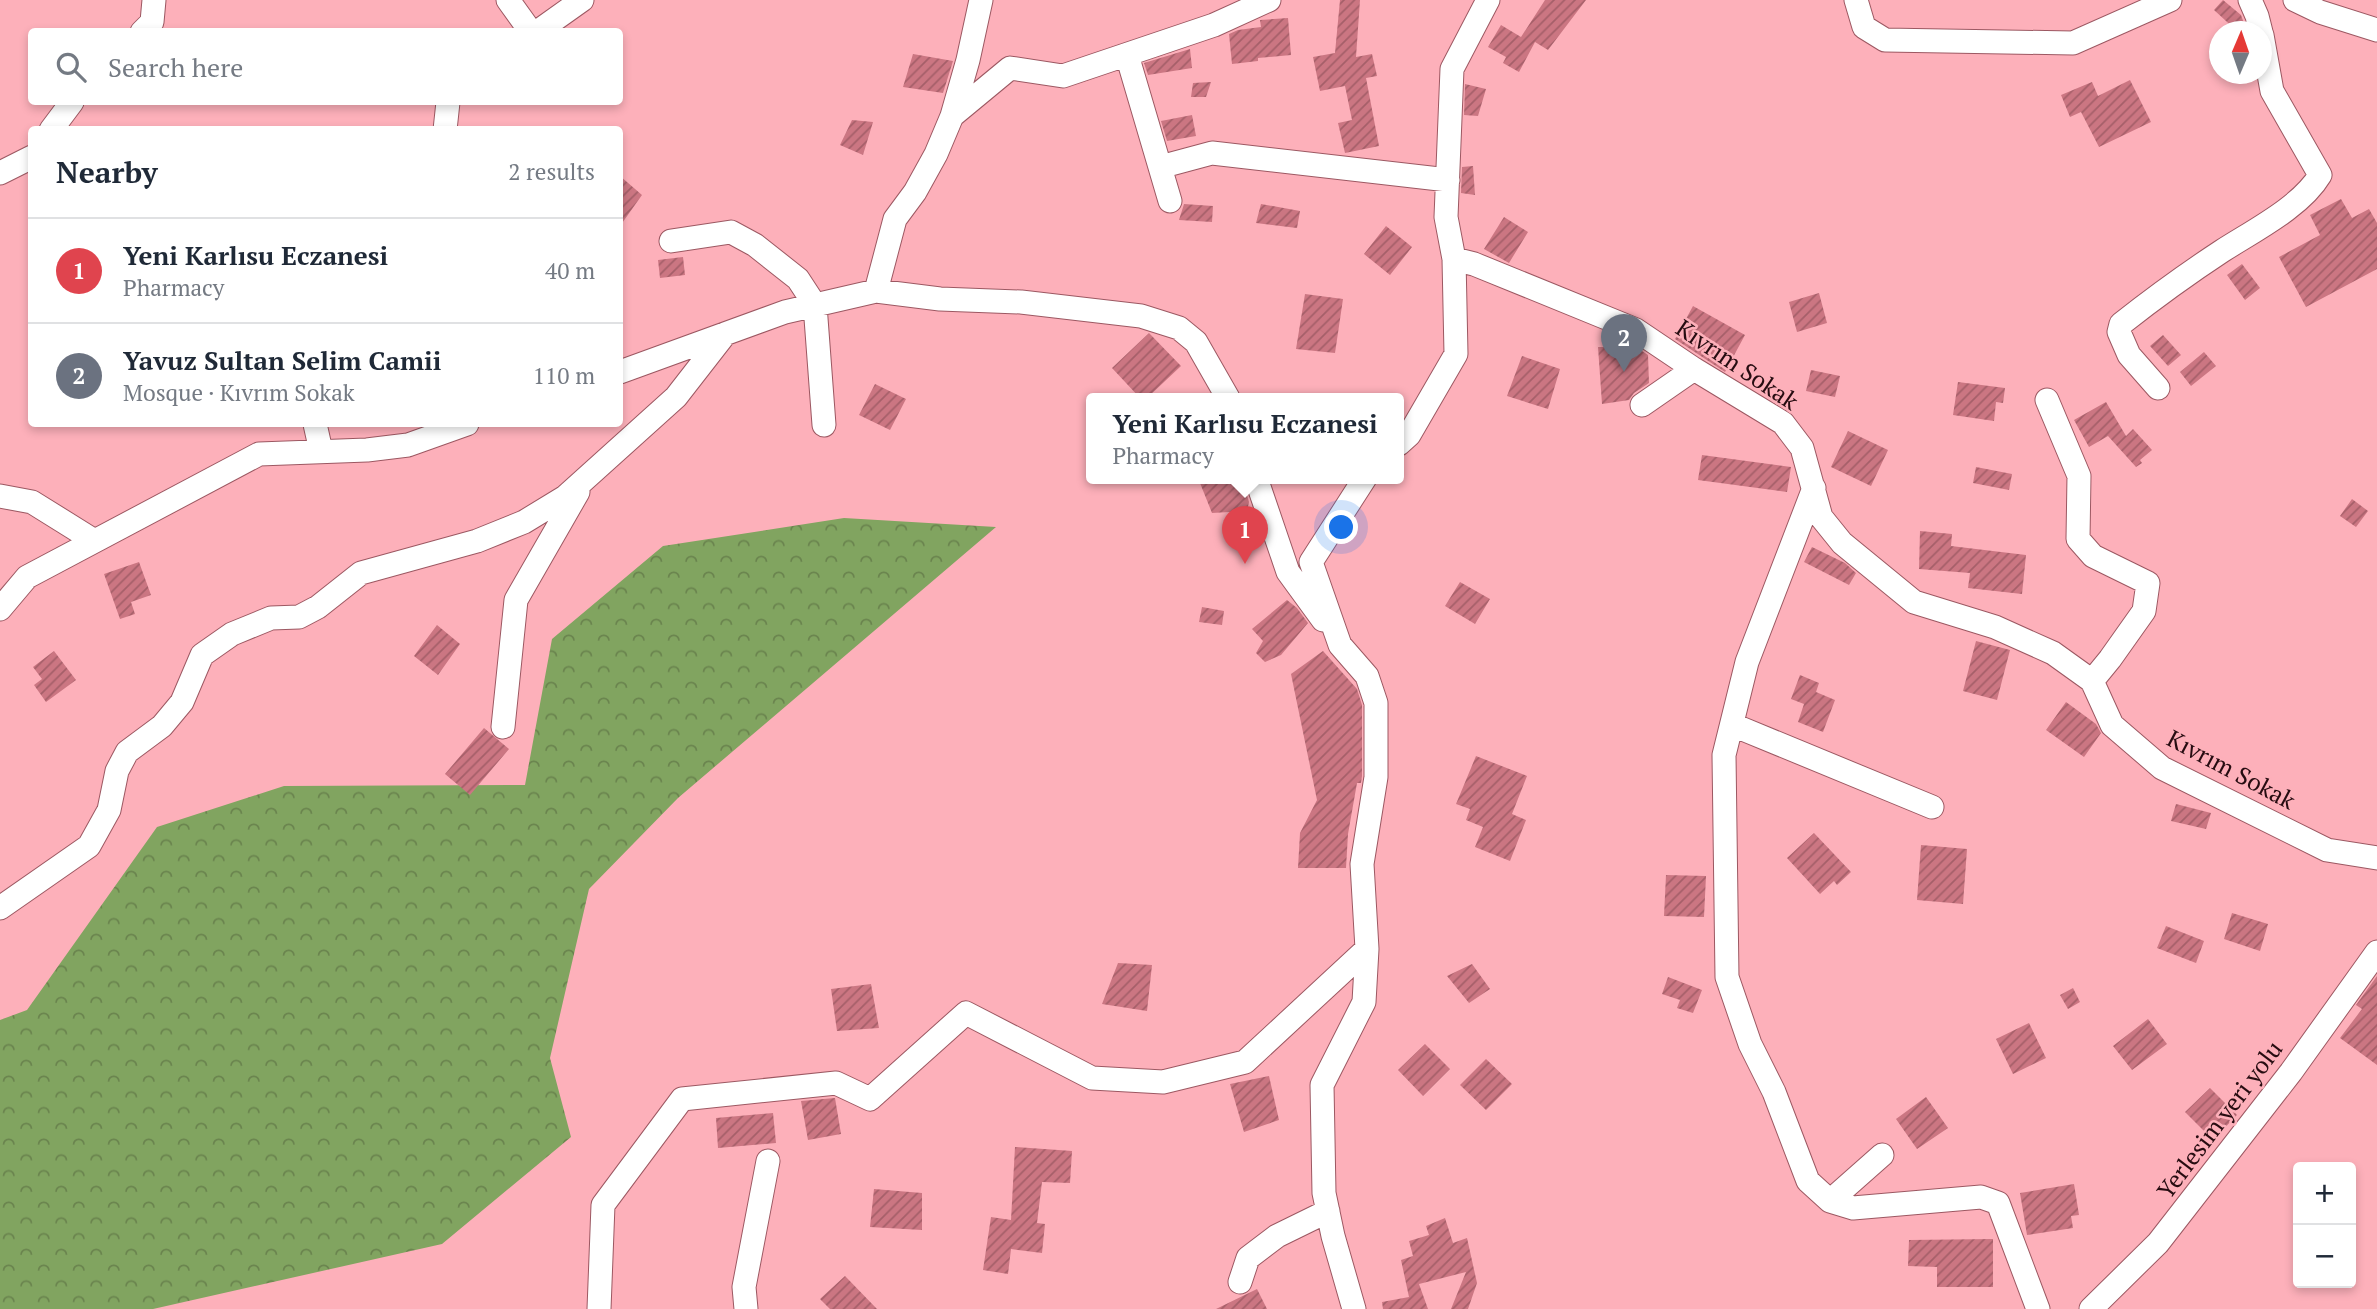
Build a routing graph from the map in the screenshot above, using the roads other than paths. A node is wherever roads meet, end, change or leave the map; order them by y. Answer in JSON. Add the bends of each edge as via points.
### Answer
{"nodes":[{"id":1,"x":169,"y":0,"type":"edge"},
{"id":2,"x":508,"y":0,"type":"edge"},
{"id":3,"x":582,"y":0,"type":"edge"},
{"id":4,"x":981,"y":0,"type":"edge"},
{"id":5,"x":1269,"y":0,"type":"edge"},
{"id":6,"x":1488,"y":0,"type":"edge"},
{"id":7,"x":1856,"y":0,"type":"edge"},
{"id":8,"x":2170,"y":0,"type":"edge"},
{"id":9,"x":2250,"y":0,"type":"edge"},
{"id":10,"x":2295,"y":0,"type":"edge"},
{"id":11,"x":150,"y":18,"type":"edge"},
{"id":12,"x":2258,"y":21,"type":"edge"},
{"id":13,"x":528,"y":28,"type":"edge"},
{"id":14,"x":543,"y":28,"type":"edge"},
{"id":15,"x":2377,"y":30,"type":"edge"},
{"id":16,"x":1127,"y":55,"type":"junction"},
{"id":17,"x":2271,"y":84,"type":"edge"},
{"id":18,"x":70,"y":105,"type":"edge"},
{"id":19,"x":448,"y":105,"type":"edge"},
{"id":20,"x":952,"y":116,"type":"junction"},
{"id":21,"x":54,"y":126,"type":"edge"},
{"id":22,"x":445,"y":126,"type":"edge"},
{"id":23,"x":28,"y":159,"type":"edge"},
{"id":24,"x":1160,"y":167,"type":"junction"},
{"id":25,"x":0,"y":173,"type":"edge"},
{"id":26,"x":1448,"y":180,"type":"junction"},
{"id":27,"x":1170,"y":201,"type":"dead end"},
{"id":28,"x":671,"y":241,"type":"dead end"},
{"id":29,"x":1454,"y":259,"type":"junction"},
{"id":30,"x":876,"y":291,"type":"junction"},
{"id":31,"x":815,"y":305,"type":"junction"},
{"id":32,"x":725,"y":334,"type":"junction"},
{"id":33,"x":1695,"y":369,"type":"junction"},
{"id":34,"x":623,"y":371,"type":"edge"},
{"id":35,"x":2158,"y":388,"type":"dead end"},
{"id":36,"x":1225,"y":393,"type":"edge"},
{"id":37,"x":2047,"y":400,"type":"dead end"},
{"id":38,"x":1642,"y":405,"type":"dead end"},
{"id":39,"x":824,"y":425,"type":"dead end"},
{"id":40,"x":316,"y":427,"type":"edge"},
{"id":41,"x":459,"y":427,"type":"edge"},
{"id":42,"x":1404,"y":440,"type":"edge"},
{"id":43,"x":321,"y":451,"type":"junction"},
{"id":44,"x":587,"y":477,"type":"junction"},
{"id":45,"x":1258,"y":484,"type":"edge"},
{"id":46,"x":1361,"y":484,"type":"edge"},
{"id":47,"x":1814,"y":488,"type":"junction"},
{"id":48,"x":0,"y":496,"type":"edge"},
{"id":49,"x":93,"y":540,"type":"junction"},
{"id":50,"x":0,"y":609,"type":"edge"},
{"id":51,"x":1340,"y":645,"type":"junction"},
{"id":52,"x":2092,"y":681,"type":"junction"},
{"id":53,"x":1733,"y":725,"type":"junction"},
{"id":54,"x":503,"y":727,"type":"dead end"},
{"id":55,"x":1932,"y":807,"type":"dead end"},
{"id":56,"x":2377,"y":858,"type":"edge"},
{"id":57,"x":0,"y":908,"type":"edge"},
{"id":58,"x":1367,"y":949,"type":"junction"},
{"id":59,"x":2377,"y":952,"type":"edge"},
{"id":60,"x":1882,"y":1155,"type":"dead end"},
{"id":61,"x":768,"y":1161,"type":"dead end"},
{"id":62,"x":1830,"y":1201,"type":"junction"},
{"id":63,"x":1328,"y":1211,"type":"junction"},
{"id":64,"x":1240,"y":1282,"type":"dead end"},
{"id":65,"x":599,"y":1309,"type":"edge"},
{"id":66,"x":746,"y":1309,"type":"edge"},
{"id":67,"x":1354,"y":1309,"type":"edge"},
{"id":68,"x":2038,"y":1309,"type":"edge"},
{"id":69,"x":2091,"y":1309,"type":"edge"}],
"edges":[{"from":1,"to":11,"type":"street"},
{"from":2,"to":13,"type":"street"},
{"from":3,"to":14,"type":"street"},
{"from":4,"to":20,"type":"street"},
{"from":5,"to":16,"type":"street"},
{"from":6,"to":26,"type":"street","via":[[1452,69]]},
{"from":7,"to":8,"type":"street","via":[[1864,27],[1885,40],[2073,43]]},
{"from":9,"to":12,"type":"street"},
{"from":10,"to":15,"type":"street"},
{"from":16,"to":20,"type":"street","via":[[1063,76],[1010,68]]},
{"from":16,"to":24,"type":"street"},
{"from":17,"to":35,"type":"street","via":[[2320,175],[2315,185],[2277,216],[2121,324],[2119,331],[2129,355]]},
{"from":18,"to":21,"type":"street"},
{"from":19,"to":22,"type":"street"},
{"from":20,"to":30,"type":"street","via":[[915,192],[895,219]]},
{"from":23,"to":25,"type":"street"},
{"from":24,"to":26,"type":"street","via":[[1212,153]]},
{"from":24,"to":27,"type":"street"},
{"from":26,"to":29,"type":"street","via":[[1446,217]]},
{"from":28,"to":31,"type":"street","via":[[731,232],[798,279]]},
{"from":29,"to":33,"type":"street","name":"Kıvrım Sokak","via":[[1636,330]]},
{"from":29,"to":42,"type":"street","via":[[1456,354]]},
{"from":30,"to":31,"type":"street"},
{"from":30,"to":36,"type":"street","via":[[1142,316],[1179,328],[1196,342]]},
{"from":31,"to":32,"type":"street"},
{"from":31,"to":39,"type":"street"},
{"from":32,"to":34,"type":"street"},
{"from":32,"to":44,"type":"street","via":[[676,397]]},
{"from":33,"to":38,"type":"street"},
{"from":33,"to":47,"type":"street","name":"Kıvrım Sokak","via":[[1783,423],[1802,448]]},
{"from":37,"to":52,"type":"street","via":[[2079,476],[2078,538],[2094,556],[2148,583],[2144,611]]},
{"from":40,"to":43,"type":"street"},
{"from":41,"to":43,"type":"street","via":[[408,445]]},
{"from":43,"to":49,"type":"street","via":[[259,454]]},
{"from":44,"to":54,"type":"street","via":[[516,600]]},
{"from":44,"to":57,"type":"street","via":[[524,522],[477,541],[361,573],[299,617],[271,618],[232,634],[202,655],[182,702],[162,726],[127,752],[117,771],[109,810],[89,846]]},
{"from":45,"to":51,"type":"street","via":[[1288,572]]},
{"from":46,"to":51,"type":"street","via":[[1311,562]]},
{"from":47,"to":52,"type":"street","name":"Kıvrım Sokak","via":[[1821,517],[1842,543],[1914,602],[1995,627],[2053,653]]},
{"from":47,"to":53,"type":"street","via":[[1747,662]]},
{"from":48,"to":49,"type":"street","via":[[32,502]]},
{"from":49,"to":50,"type":"street","via":[[27,577]]},
{"from":51,"to":58,"type":"street","via":[[1367,676],[1376,703],[1376,777],[1362,864]]},
{"from":52,"to":56,"type":"street","name":"Kıvrım Sokak","via":[[2112,725],[2162,768],[2327,850]]},
{"from":53,"to":55,"type":"street"},
{"from":53,"to":62,"type":"street","via":[[1724,755],[1727,977],[1808,1181]]},
{"from":58,"to":63,"type":"street","via":[[1364,1002],[1322,1085]]},
{"from":58,"to":65,"type":"street","via":[[1245,1062],[1163,1082],[1092,1078],[966,1013],[870,1098],[836,1083],[682,1099],[603,1205]]},
{"from":59,"to":69,"type":"street","name":"Yerlesim yeri yolu","via":[[2158,1243]]},
{"from":60,"to":62,"type":"street"},
{"from":61,"to":66,"type":"street","via":[[744,1287]]},
{"from":62,"to":68,"type":"street","via":[[1853,1208],[1981,1197],[1998,1203]]},
{"from":63,"to":64,"type":"street","via":[[1277,1236],[1248,1258]]},
{"from":63,"to":67,"type":"street"}]}
